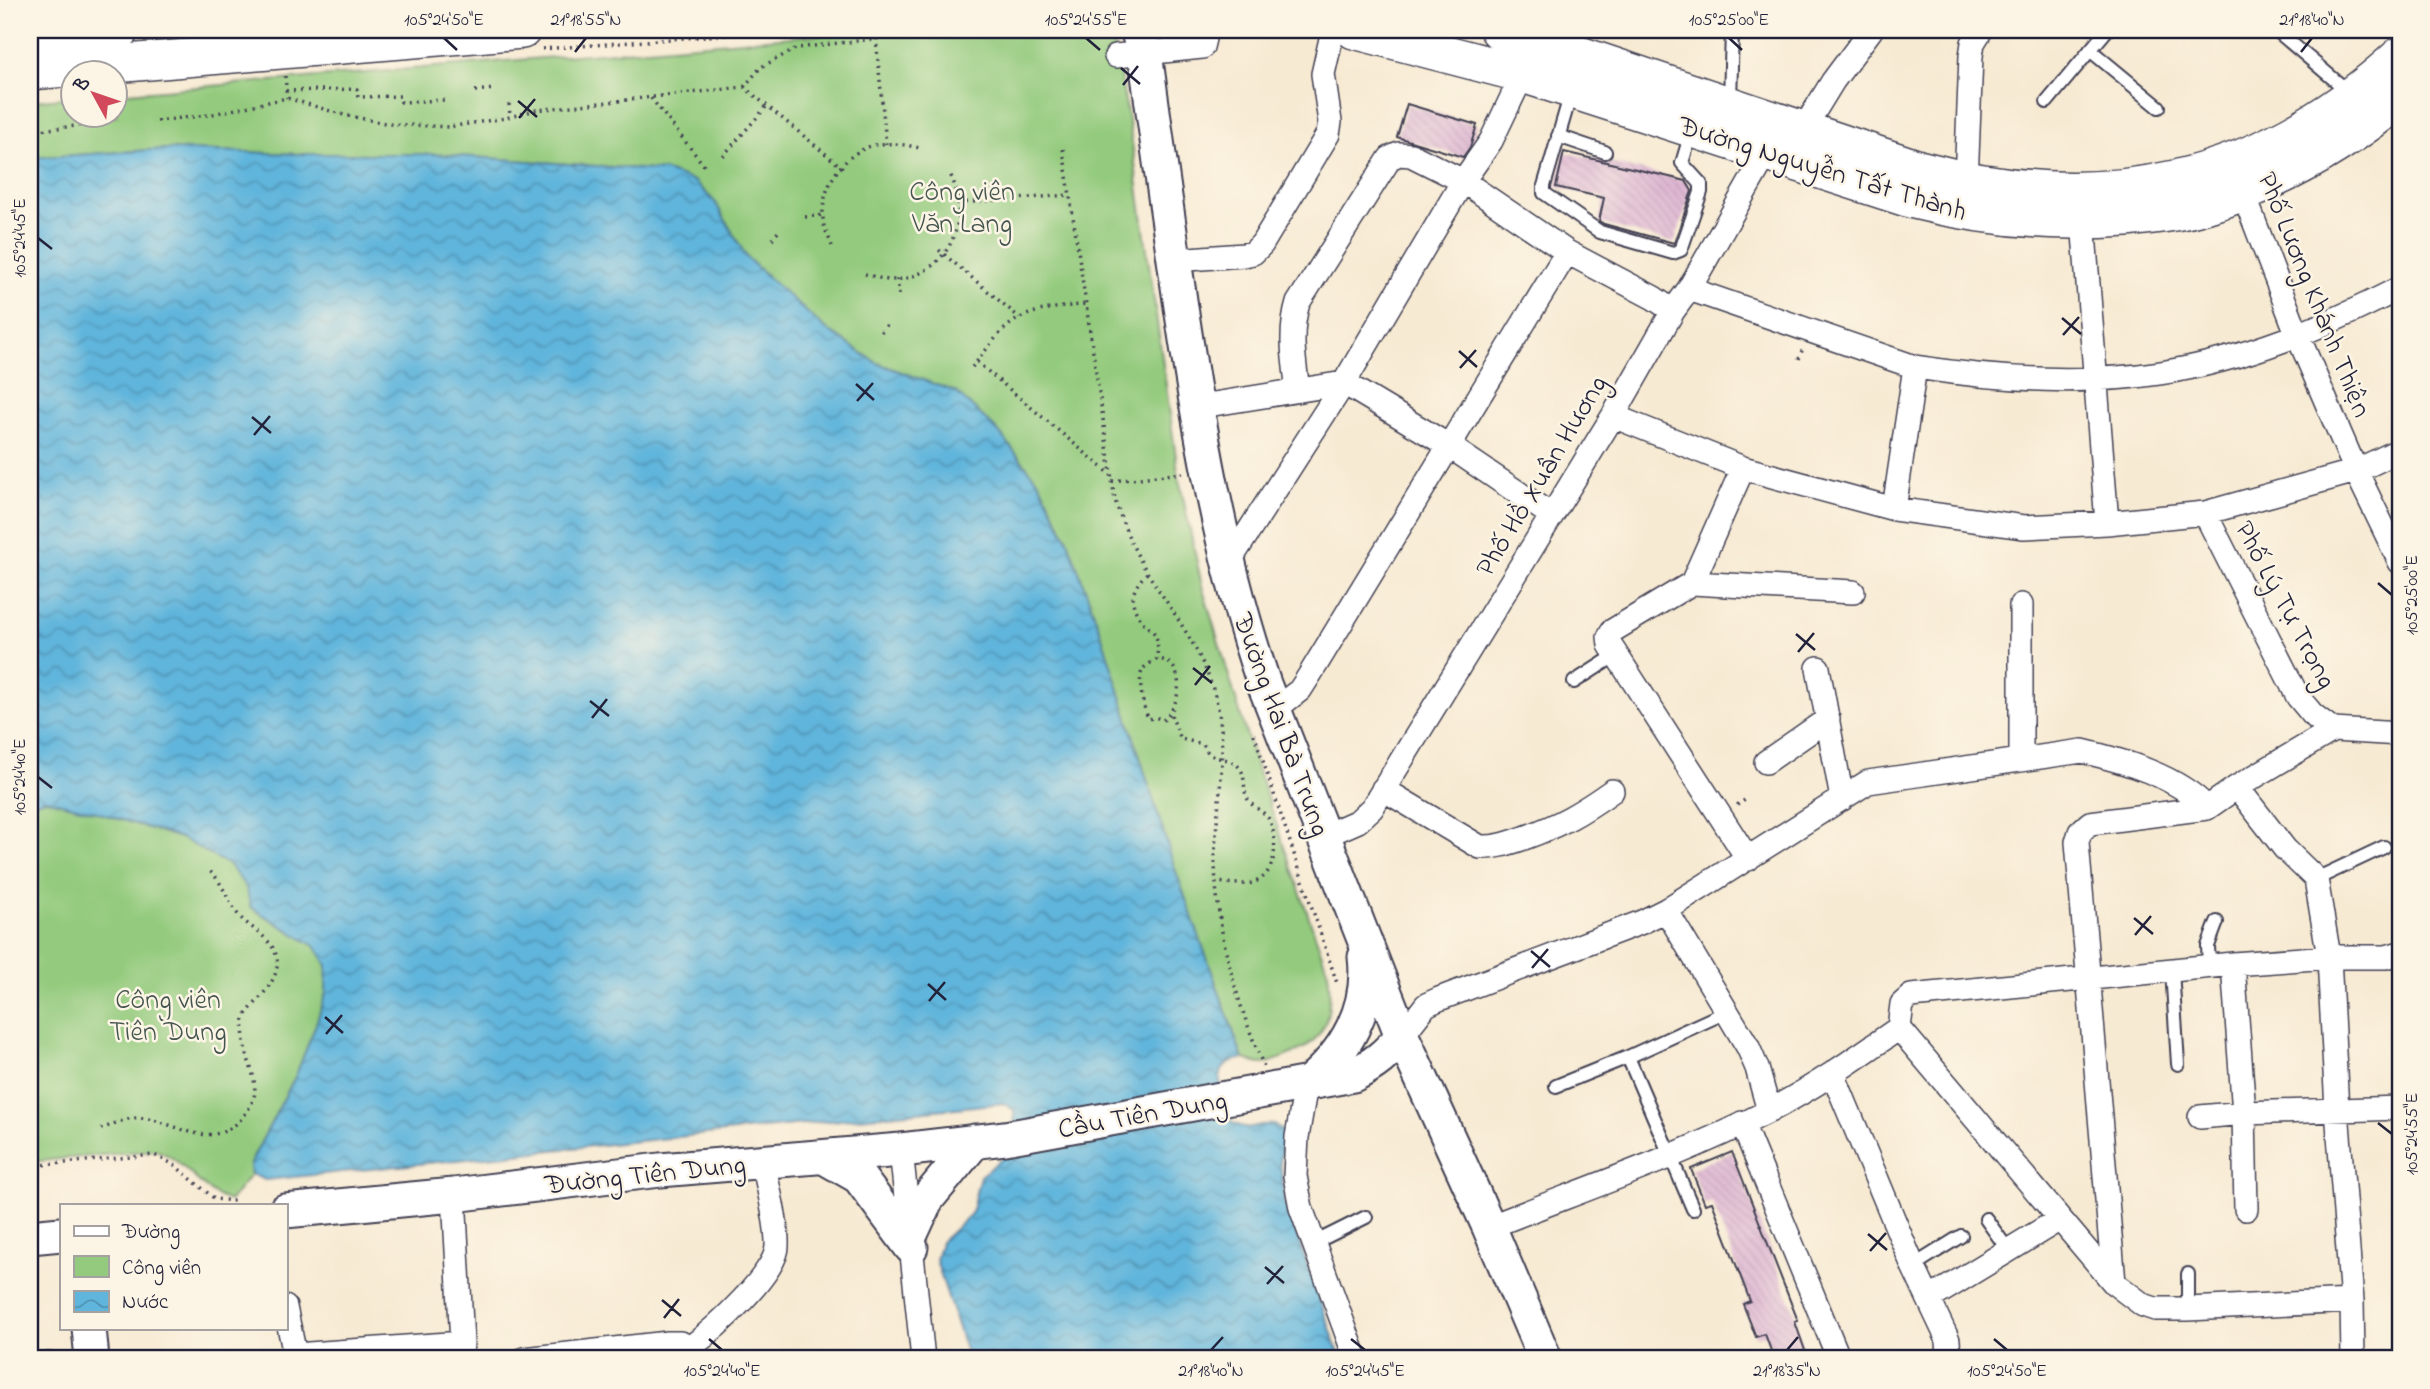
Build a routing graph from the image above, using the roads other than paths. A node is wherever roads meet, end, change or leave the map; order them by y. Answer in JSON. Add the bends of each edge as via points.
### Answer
{"nodes":[{"id":1,"x":120,"y":30,"type":"edge"},
{"id":2,"x":522,"y":30,"type":"edge"},
{"id":3,"x":1206,"y":30,"type":"edge"},
{"id":4,"x":1332,"y":30,"type":"edge"},
{"id":5,"x":1354,"y":30,"type":"edge"},
{"id":6,"x":1499,"y":30,"type":"edge"},
{"id":7,"x":1732,"y":30,"type":"edge"},
{"id":8,"x":1871,"y":30,"type":"edge"},
{"id":9,"x":1981,"y":30,"type":"edge"},
{"id":10,"x":2106,"y":30,"type":"edge"},
{"id":11,"x":2276,"y":30,"type":"edge"},
{"id":12,"x":38,"y":35,"type":"edge"},
{"id":13,"x":1137,"y":42,"type":"edge"},
{"id":14,"x":2090,"y":50,"type":"junction"},
{"id":15,"x":2400,"y":56,"type":"edge"},
{"id":16,"x":30,"y":71,"type":"edge"},
{"id":17,"x":1523,"y":74,"type":"junction"},
{"id":18,"x":1572,"y":90,"type":"junction"},
{"id":19,"x":2353,"y":96,"type":"junction"},
{"id":20,"x":2400,"y":98,"type":"edge"},
{"id":21,"x":2046,"y":102,"type":"dead end"},
{"id":22,"x":1730,"y":105,"type":"junction"},
{"id":23,"x":2159,"y":107,"type":"dead end"},
{"id":24,"x":1693,"y":128,"type":"junction"},
{"id":25,"x":1784,"y":134,"type":"junction"},
{"id":26,"x":1558,"y":136,"type":"junction"},
{"id":27,"x":1605,"y":152,"type":"dead end"},
{"id":28,"x":2237,"y":177,"type":"junction"},
{"id":29,"x":1463,"y":181,"type":"junction"},
{"id":30,"x":1966,"y":182,"type":"junction"},
{"id":31,"x":2083,"y":221,"type":"junction"},
{"id":32,"x":1567,"y":252,"type":"junction"},
{"id":33,"x":1174,"y":260,"type":"junction"},
{"id":34,"x":2400,"y":288,"type":"edge"},
{"id":35,"x":1689,"y":289,"type":"junction"},
{"id":36,"x":1673,"y":311,"type":"junction"},
{"id":37,"x":2298,"y":336,"type":"junction"},
{"id":38,"x":1915,"y":367,"type":"junction"},
{"id":39,"x":2096,"y":379,"type":"junction"},
{"id":40,"x":1344,"y":383,"type":"junction"},
{"id":41,"x":1298,"y":390,"type":"junction"},
{"id":42,"x":1195,"y":407,"type":"junction"},
{"id":43,"x":1613,"y":416,"type":"junction"},
{"id":44,"x":1449,"y":446,"type":"junction"},
{"id":45,"x":2400,"y":450,"type":"edge"},
{"id":46,"x":1743,"y":468,"type":"junction"},
{"id":47,"x":2356,"y":471,"type":"junction"},
{"id":48,"x":1894,"y":509,"type":"junction"},
{"id":49,"x":2206,"y":513,"type":"junction"},
{"id":50,"x":1551,"y":515,"type":"junction"},
{"id":51,"x":2107,"y":523,"type":"junction"},
{"id":52,"x":1228,"y":562,"type":"junction"},
{"id":53,"x":2400,"y":562,"type":"edge"},
{"id":54,"x":1692,"y":583,"type":"junction"},
{"id":55,"x":1853,"y":592,"type":"dead end"},
{"id":56,"x":2021,"y":606,"type":"dead end"},
{"id":57,"x":1616,"y":655,"type":"junction"},
{"id":58,"x":1818,"y":668,"type":"dead end"},
{"id":59,"x":1574,"y":682,"type":"dead end"},
{"id":60,"x":1274,"y":710,"type":"junction"},
{"id":61,"x":1828,"y":719,"type":"junction"},
{"id":62,"x":2333,"y":730,"type":"junction"},
{"id":63,"x":2400,"y":734,"type":"edge"},
{"id":64,"x":2021,"y":758,"type":"junction"},
{"id":65,"x":1766,"y":762,"type":"dead end"},
{"id":66,"x":2237,"y":787,"type":"junction"},
{"id":67,"x":1383,"y":789,"type":"junction"},
{"id":68,"x":1612,"y":791,"type":"dead end"},
{"id":69,"x":1842,"y":799,"type":"junction"},
{"id":70,"x":2207,"y":808,"type":"junction"},
{"id":71,"x":1324,"y":836,"type":"junction"},
{"id":72,"x":2384,"y":847,"type":"dead end"},
{"id":73,"x":1748,"y":859,"type":"junction"},
{"id":74,"x":2316,"y":879,"type":"junction"},
{"id":75,"x":1667,"y":911,"type":"junction"},
{"id":76,"x":2217,"y":922,"type":"dead end"},
{"id":77,"x":1358,"y":924,"type":"junction"},
{"id":78,"x":2400,"y":953,"type":"edge"},
{"id":79,"x":2329,"y":957,"type":"junction"},
{"id":80,"x":2233,"y":964,"type":"junction"},
{"id":81,"x":2209,"y":966,"type":"junction"},
{"id":82,"x":2172,"y":970,"type":"junction"},
{"id":83,"x":2089,"y":978,"type":"junction"},
{"id":84,"x":1726,"y":1012,"type":"junction"},
{"id":85,"x":1899,"y":1028,"type":"junction"},
{"id":86,"x":1402,"y":1036,"type":"junction"},
{"id":87,"x":1628,"y":1057,"type":"junction"},
{"id":88,"x":2178,"y":1064,"type":"dead end"},
{"id":89,"x":1833,"y":1074,"type":"junction"},
{"id":90,"x":1284,"y":1081,"type":"junction"},
{"id":91,"x":1556,"y":1086,"type":"dead end"},
{"id":92,"x":2400,"y":1108,"type":"edge"},
{"id":93,"x":2337,"y":1110,"type":"junction"},
{"id":94,"x":1769,"y":1111,"type":"junction"},
{"id":95,"x":2244,"y":1113,"type":"junction"},
{"id":96,"x":2200,"y":1117,"type":"dead end"},
{"id":97,"x":1742,"y":1123,"type":"junction"},
{"id":98,"x":990,"y":1140,"type":"junction"},
{"id":99,"x":901,"y":1150,"type":"junction"},
{"id":100,"x":1671,"y":1154,"type":"junction"},
{"id":101,"x":824,"y":1157,"type":"junction"},
{"id":102,"x":763,"y":1161,"type":"junction"},
{"id":103,"x":454,"y":1195,"type":"junction"},
{"id":104,"x":1693,"y":1209,"type":"dead end"},
{"id":105,"x":2246,"y":1209,"type":"dead end"},
{"id":106,"x":287,"y":1212,"type":"edge"},
{"id":107,"x":1366,"y":1217,"type":"dead end"},
{"id":108,"x":1986,"y":1219,"type":"dead end"},
{"id":109,"x":2060,"y":1219,"type":"junction"},
{"id":110,"x":1489,"y":1227,"type":"junction"},
{"id":111,"x":60,"y":1234,"type":"edge"},
{"id":112,"x":1961,"y":1236,"type":"dead end"},
{"id":113,"x":30,"y":1237,"type":"edge"},
{"id":114,"x":911,"y":1241,"type":"junction"},
{"id":115,"x":1314,"y":1243,"type":"junction"},
{"id":116,"x":2008,"y":1250,"type":"junction"},
{"id":117,"x":1913,"y":1266,"type":"junction"},
{"id":118,"x":2188,"y":1274,"type":"dead end"},
{"id":119,"x":2114,"y":1283,"type":"junction"},
{"id":120,"x":1929,"y":1299,"type":"junction"},
{"id":121,"x":2352,"y":1301,"type":"junction"},
{"id":122,"x":2188,"y":1309,"type":"junction"},
{"id":123,"x":287,"y":1317,"type":"edge"},
{"id":124,"x":89,"y":1330,"type":"edge"},
{"id":125,"x":462,"y":1351,"type":"edge"},
{"id":126,"x":690,"y":1353,"type":"edge"},
{"id":127,"x":295,"y":1357,"type":"edge"},
{"id":128,"x":46,"y":1359,"type":"edge"},
{"id":129,"x":92,"y":1359,"type":"edge"},
{"id":130,"x":524,"y":1359,"type":"edge"},
{"id":131,"x":923,"y":1359,"type":"edge"},
{"id":132,"x":1356,"y":1359,"type":"edge"},
{"id":133,"x":1545,"y":1359,"type":"edge"},
{"id":134,"x":1839,"y":1359,"type":"edge"},
{"id":135,"x":1949,"y":1359,"type":"edge"},
{"id":136,"x":2353,"y":1359,"type":"edge"}],
"edges":[{"from":1,"to":12,"type":"main road"},
{"from":2,"to":16,"type":"main road"},
{"from":3,"to":13,"type":"street","via":[[1202,47]]},
{"from":4,"to":33,"type":"street","via":[[1323,74],[1328,134],[1262,244],[1244,256]]},
{"from":5,"to":17,"type":"main road","name":"Đường Nguyễn Tất Thành"},
{"from":6,"to":22,"type":"main road","name":"Đường Nguyễn Tất Thành"},
{"from":7,"to":22,"type":"lane"},
{"from":8,"to":25,"type":"street","name":"Phố Hồ Xuân Hương","via":[[1833,81]]},
{"from":9,"to":30,"type":"street","via":[[1971,56]]},
{"from":10,"to":14,"type":"lane"},
{"from":11,"to":19,"type":"lane"},
{"from":13,"to":33,"type":"street","name":"Đường Hai Bà Trưng"},
{"from":14,"to":21,"type":"lane"},
{"from":14,"to":23,"type":"lane"},
{"from":15,"to":19,"type":"main road","name":"Đường Nguyễn Tất Thành"},
{"from":17,"to":18,"type":"main road","name":"Đường Nguyễn Tất Thành"},
{"from":17,"to":29,"type":"street","via":[[1492,141]]},
{"from":18,"to":24,"type":"main road","name":"Đường Nguyễn Tất Thành"},
{"from":18,"to":26,"type":"lane"},
{"from":19,"to":28,"type":"main road","name":"Đường Nguyễn Tất Thành"},
{"from":20,"to":28,"type":"main road","name":"Đường Nguyễn Tất Thành","via":[[2328,151]]},
{"from":22,"to":25,"type":"main road","name":"Đường Nguyễn Tất Thành"},
{"from":24,"to":25,"type":"main road","name":"Đường Nguyễn Tất Thành"},
{"from":24,"to":26,"type":"lane","via":[[1682,163],[1700,184],[1701,192],[1681,250],[1674,253],[1600,232],[1544,193]]},
{"from":25,"to":30,"type":"main road","name":"Đường Nguyễn Tất Thành"},
{"from":25,"to":31,"type":"main road","name":"Đường Nguyễn Tất Thành","via":[[1910,199],[2009,218]]},
{"from":25,"to":35,"type":"street","name":"Phố Hồ Xuân Hương"},
{"from":26,"to":27,"type":"lane"},
{"from":28,"to":30,"type":"main road","name":"Đường Nguyễn Tất Thành","via":[[2084,191]]},
{"from":28,"to":31,"type":"main road","name":"Đường Nguyễn Tất Thành","via":[[2204,206]]},
{"from":28,"to":37,"type":"street","name":"Phố Lương Khánh Thiện"},
{"from":29,"to":32,"type":"street"},
{"from":29,"to":40,"type":"street"},
{"from":29,"to":41,"type":"street","via":[[1411,155],[1390,158],[1298,303],[1292,331]]},
{"from":31,"to":39,"type":"street"},
{"from":32,"to":36,"type":"street"},
{"from":32,"to":44,"type":"street"},
{"from":33,"to":42,"type":"street","name":"Đường Hai Bà Trưng"},
{"from":34,"to":37,"type":"street"},
{"from":35,"to":36,"type":"street","name":"Phố Hồ Xuân Hương"},
{"from":35,"to":38,"type":"street"},
{"from":36,"to":43,"type":"street","name":"Phố Hồ Xuân Hương"},
{"from":37,"to":39,"type":"street","via":[[2160,373]]},
{"from":37,"to":47,"type":"street","name":"Phố Lương Khánh Thiện"},
{"from":38,"to":39,"type":"street","via":[[2006,377]]},
{"from":38,"to":48,"type":"street"},
{"from":39,"to":51,"type":"street"},
{"from":40,"to":41,"type":"street"},
{"from":40,"to":44,"type":"street"},
{"from":40,"to":52,"type":"street"},
{"from":41,"to":42,"type":"street"},
{"from":42,"to":52,"type":"street","name":"Đường Hai Bà Trưng"},
{"from":43,"to":46,"type":"street"},
{"from":43,"to":50,"type":"street","name":"Phố Hồ Xuân Hương"},
{"from":44,"to":50,"type":"street"},
{"from":44,"to":60,"type":"street","via":[[1300,690]]},
{"from":45,"to":47,"type":"street"},
{"from":46,"to":48,"type":"street"},
{"from":46,"to":54,"type":"street"},
{"from":47,"to":49,"type":"street"},
{"from":47,"to":53,"type":"street","name":"Phố Lương Khánh Thiện"},
{"from":48,"to":51,"type":"street","via":[[2024,527]]},
{"from":49,"to":51,"type":"street"},
{"from":49,"to":62,"type":"street","name":"Phố Lý Tự Trọng","via":[[2298,697]]},
{"from":50,"to":67,"type":"street","name":"Phố Hồ Xuân Hương"},
{"from":52,"to":60,"type":"street","name":"Đường Hai Bà Trưng"},
{"from":54,"to":55,"type":"street"},
{"from":54,"to":57,"type":"street","via":[[1612,631],[1610,645]]},
{"from":56,"to":64,"type":"street"},
{"from":57,"to":59,"type":"lane"},
{"from":57,"to":73,"type":"street"},
{"from":58,"to":61,"type":"street"},
{"from":60,"to":71,"type":"street","name":"Đường Hai Bà Trưng"},
{"from":61,"to":65,"type":"street"},
{"from":61,"to":69,"type":"street"},
{"from":62,"to":63,"type":"street","name":"Phố Lý Tự Trọng"},
{"from":62,"to":66,"type":"street"},
{"from":64,"to":69,"type":"street","via":[[1868,782]]},
{"from":64,"to":70,"type":"street","via":[[2082,751],[2109,757],[2160,777],[2197,797]]},
{"from":66,"to":70,"type":"street"},
{"from":66,"to":74,"type":"street","via":[[2285,849]]},
{"from":67,"to":68,"type":"street","via":[[1480,847],[1489,848],[1557,826]]},
{"from":67,"to":71,"type":"street","name":"Phố Hồ Xuân Hương","via":[[1358,821]]},
{"from":69,"to":73,"type":"street"},
{"from":70,"to":83,"type":"street","via":[[2090,823],[2080,832],[2077,842]]},
{"from":71,"to":77,"type":"street","name":"Đường Hai Bà Trưng"},
{"from":72,"to":74,"type":"lane"},
{"from":73,"to":75,"type":"street"},
{"from":74,"to":79,"type":"street"},
{"from":75,"to":84,"type":"street"},
{"from":75,"to":86,"type":"street","via":[[1426,1005]]},
{"from":76,"to":81,"type":"lane","via":[[2208,946]]},
{"from":77,"to":86,"type":"street","name":"Đường Hai Bà Trưng"},
{"from":77,"to":90,"type":"street","via":[[1367,972],[1364,997],[1346,1041],[1330,1062]]},
{"from":78,"to":79,"type":"street"},
{"from":79,"to":80,"type":"street"},
{"from":79,"to":93,"type":"street"},
{"from":80,"to":81,"type":"street"},
{"from":80,"to":95,"type":"street"},
{"from":81,"to":82,"type":"street"},
{"from":82,"to":83,"type":"street"},
{"from":82,"to":88,"type":"lane"},
{"from":83,"to":85,"type":"street","via":[[1911,996],[1902,1004]]},
{"from":83,"to":119,"type":"street"},
{"from":84,"to":87,"type":"lane"},
{"from":84,"to":94,"type":"street","via":[[1748,1047]]},
{"from":85,"to":89,"type":"street"},
{"from":85,"to":109,"type":"street"},
{"from":86,"to":90,"type":"street","via":[[1388,1054],[1353,1075]]},
{"from":86,"to":110,"type":"street","name":"Đường Hai Bà Trưng"},
{"from":87,"to":91,"type":"lane"},
{"from":87,"to":100,"type":"lane"},
{"from":89,"to":94,"type":"street"},
{"from":89,"to":117,"type":"street"},
{"from":90,"to":98,"type":"street","name":"Cầu Tiên Dung"},
{"from":90,"to":115,"type":"street","via":[[1297,1137],[1295,1176]]},
{"from":92,"to":93,"type":"street"},
{"from":93,"to":95,"type":"street"},
{"from":93,"to":121,"type":"street"},
{"from":94,"to":97,"type":"street"},
{"from":95,"to":96,"type":"street"},
{"from":95,"to":105,"type":"street"},
{"from":97,"to":100,"type":"street"},
{"from":97,"to":134,"type":"street"},
{"from":98,"to":99,"type":"street","name":"Đường Tiên Dung"},
{"from":98,"to":114,"type":"street","via":[[928,1199]]},
{"from":99,"to":101,"type":"street","name":"Đường Tiên Dung"},
{"from":99,"to":114,"type":"street"},
{"from":100,"to":104,"type":"lane"},
{"from":100,"to":110,"type":"street"},
{"from":101,"to":102,"type":"street","name":"Đường Tiên Dung"},
{"from":101,"to":114,"type":"street","via":[[859,1177]]},
{"from":102,"to":103,"type":"street","name":"Đường Tiên Dung"},
{"from":102,"to":126,"type":"street","via":[[777,1245],[775,1260]]},
{"from":103,"to":106,"type":"street","name":"Đường Tiên Dung"},
{"from":103,"to":125,"type":"street"},
{"from":107,"to":115,"type":"lane"},
{"from":108,"to":116,"type":"lane"},
{"from":109,"to":116,"type":"street"},
{"from":109,"to":119,"type":"street"},
{"from":110,"to":133,"type":"street","name":"Đường Hai Bà Trưng"},
{"from":111,"to":113,"type":"street"},
{"from":112,"to":117,"type":"lane"},
{"from":114,"to":131,"type":"street"},
{"from":115,"to":132,"type":"street"},
{"from":116,"to":120,"type":"street"},
{"from":117,"to":120,"type":"street"},
{"from":118,"to":122,"type":"lane"},
{"from":119,"to":122,"type":"street","via":[[2143,1305]]},
{"from":120,"to":135,"type":"street","via":[[1948,1340]]},
{"from":121,"to":122,"type":"street"},
{"from":121,"to":136,"type":"street"},
{"from":123,"to":127,"type":"street"},
{"from":124,"to":129,"type":"street"},
{"from":125,"to":127,"type":"street"},
{"from":126,"to":130,"type":"street","via":[[680,1342]]},
{"from":128,"to":129,"type":"lane"}]}
